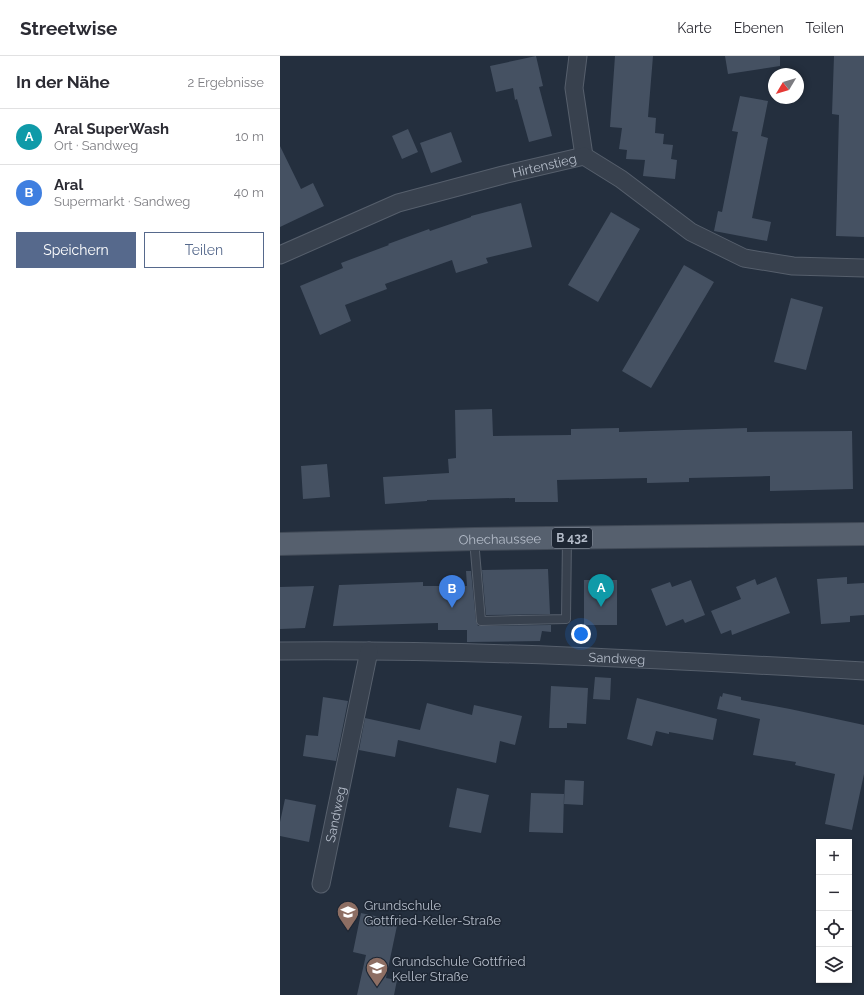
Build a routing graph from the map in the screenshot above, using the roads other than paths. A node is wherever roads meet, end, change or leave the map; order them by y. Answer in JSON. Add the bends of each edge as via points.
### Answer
{"nodes":[{"id":1,"x":578,"y":56,"type":"edge"},
{"id":2,"x":584,"y":156,"type":"junction"},
{"id":3,"x":280,"y":255,"type":"edge"},
{"id":4,"x":864,"y":268,"type":"edge"},
{"id":5,"x":864,"y":534,"type":"edge"},
{"id":6,"x":567,"y":538,"type":"junction"},
{"id":7,"x":474,"y":539,"type":"junction"},
{"id":8,"x":280,"y":544,"type":"edge"},
{"id":9,"x":369,"y":650,"type":"junction"},
{"id":10,"x":280,"y":651,"type":"edge"},
{"id":11,"x":864,"y":670,"type":"edge"},
{"id":12,"x":321,"y":884,"type":"dead end"}],
"edges":[{"from":1,"to":2,"type":"street","via":[[574,88]]},
{"from":2,"to":3,"type":"street","name":"Hirtenstieg","via":[[398,204]]},
{"from":2,"to":4,"type":"street","name":"Hirtenstieg","via":[[621,179],[691,232],[744,258],[792,266]]},
{"from":5,"to":6,"type":"main road","name":"Ohechaussee","number":"B 432"},
{"from":6,"to":7,"type":"main road","name":"Ohechaussee","number":"B 432"},
{"from":6,"to":7,"type":"lane","via":[[566,619],[481,621]]},
{"from":7,"to":8,"type":"main road","name":"Ohechaussee","number":"B 432"},
{"from":9,"to":10,"type":"street","name":"Sandweg"},
{"from":9,"to":11,"type":"street","name":"Sandweg","via":[[632,658]]},
{"from":9,"to":12,"type":"street","name":"Sandweg"}]}
